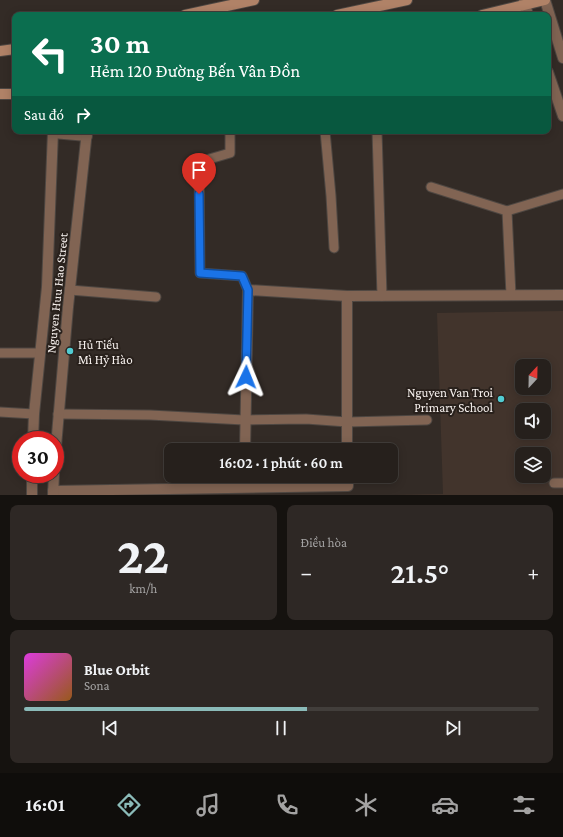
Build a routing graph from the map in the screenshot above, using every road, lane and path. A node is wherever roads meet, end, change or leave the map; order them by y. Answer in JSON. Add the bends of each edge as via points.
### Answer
{"nodes":[{"id":1,"x":254,"y":0,"type":"edge"},
{"id":2,"x":408,"y":0,"type":"edge"},
{"id":3,"x":545,"y":0,"type":"edge"},
{"id":4,"x":526,"y":7,"type":"edge"},
{"id":5,"x":199,"y":12,"type":"edge"},
{"id":6,"x":351,"y":12,"type":"edge"},
{"id":7,"x":498,"y":12,"type":"edge"},
{"id":8,"x":549,"y":12,"type":"edge"},
{"id":9,"x":551,"y":19,"type":"edge"},
{"id":10,"x":12,"y":49,"type":"edge"},
{"id":11,"x":0,"y":51,"type":"edge"},
{"id":12,"x":563,"y":58,"type":"edge"},
{"id":13,"x":551,"y":84,"type":"edge"},
{"id":14,"x":0,"y":94,"type":"edge"},
{"id":15,"x":12,"y":94,"type":"edge"},
{"id":16,"x":563,"y":116,"type":"edge"},
{"id":17,"x":53,"y":134,"type":"edge"},
{"id":18,"x":87,"y":134,"type":"edge"},
{"id":19,"x":230,"y":134,"type":"edge"},
{"id":20,"x":325,"y":134,"type":"edge"},
{"id":21,"x":377,"y":134,"type":"edge"},
{"id":22,"x":431,"y":187,"type":"dead end"},
{"id":23,"x":563,"y":194,"type":"edge"},
{"id":24,"x":507,"y":211,"type":"junction"},
{"id":25,"x":334,"y":248,"type":"dead end"},
{"id":26,"x":70,"y":290,"type":"junction"},
{"id":27,"x":248,"y":290,"type":"junction"},
{"id":28,"x":511,"y":295,"type":"junction"},
{"id":29,"x":563,"y":295,"type":"edge"},
{"id":30,"x":348,"y":296,"type":"junction"},
{"id":31,"x":382,"y":296,"type":"junction"},
{"id":32,"x":156,"y":297,"type":"dead end"},
{"id":33,"x":0,"y":353,"type":"edge"},
{"id":34,"x":40,"y":353,"type":"junction"},
{"id":35,"x":0,"y":412,"type":"edge"},
{"id":36,"x":34,"y":414,"type":"junction"},
{"id":37,"x":58,"y":414,"type":"junction"},
{"id":38,"x":244,"y":420,"type":"junction"},
{"id":39,"x":426,"y":420,"type":"dead end"},
{"id":40,"x":347,"y":422,"type":"junction"},
{"id":41,"x":34,"y":431,"type":"edge"},
{"id":42,"x":57,"y":431,"type":"edge"},
{"id":43,"x":245,"y":443,"type":"edge"},
{"id":44,"x":347,"y":443,"type":"edge"},
{"id":45,"x":32,"y":483,"type":"edge"},
{"id":46,"x":54,"y":483,"type":"edge"},
{"id":47,"x":245,"y":483,"type":"edge"},
{"id":48,"x":314,"y":483,"type":"edge"},
{"id":49,"x":245,"y":487,"type":"junction"},
{"id":50,"x":53,"y":493,"type":"edge"},
{"id":51,"x":32,"y":495,"type":"edge"}],
"edges":[{"from":1,"to":5,"type":"main road"},
{"from":2,"to":6,"type":"main road"},
{"from":3,"to":4,"type":"main road"},
{"from":3,"to":8,"type":"street"},
{"from":4,"to":7,"type":"main road"},
{"from":9,"to":12,"type":"street"},
{"from":10,"to":11,"type":"main road"},
{"from":13,"to":16,"type":"street"},
{"from":14,"to":15,"type":"main road"},
{"from":17,"to":34,"type":"street","name":"Nguyen Huu Hao Street","via":[[47,287]]},
{"from":18,"to":26,"type":"street","name":"Nguyen Huu Hao Street"},
{"from":19,"to":27,"type":"lane","via":[[230,153],[199,162],[200,273],[242,276]]},
{"from":20,"to":25,"type":"lane"},
{"from":21,"to":31,"type":"lane"},
{"from":22,"to":24,"type":"lane"},
{"from":23,"to":24,"type":"lane"},
{"from":24,"to":28,"type":"lane"},
{"from":26,"to":32,"type":"lane"},
{"from":26,"to":37,"type":"street","name":"Nguyen Huu Hao Street"},
{"from":27,"to":30,"type":"street"},
{"from":27,"to":38,"type":"street"},
{"from":28,"to":29,"type":"street"},
{"from":28,"to":31,"type":"street"},
{"from":30,"to":31,"type":"street"},
{"from":30,"to":40,"type":"street"},
{"from":33,"to":34,"type":"lane"},
{"from":34,"to":36,"type":"street","name":"Nguyen Huu Hao Street"},
{"from":35,"to":36,"type":"lane"},
{"from":36,"to":41,"type":"street","name":"Nguyen Huu Hao Street"},
{"from":37,"to":38,"type":"lane"},
{"from":37,"to":42,"type":"street","name":"Nguyen Huu Hao Street"},
{"from":38,"to":40,"type":"lane","via":[[306,419]]},
{"from":38,"to":43,"type":"street"},
{"from":39,"to":40,"type":"lane"},
{"from":40,"to":44,"type":"street"},
{"from":45,"to":51,"type":"street"},
{"from":46,"to":50,"type":"street"},
{"from":47,"to":49,"type":"street"},
{"from":48,"to":49,"type":"street"},
{"from":49,"to":50,"type":"street"}]}
